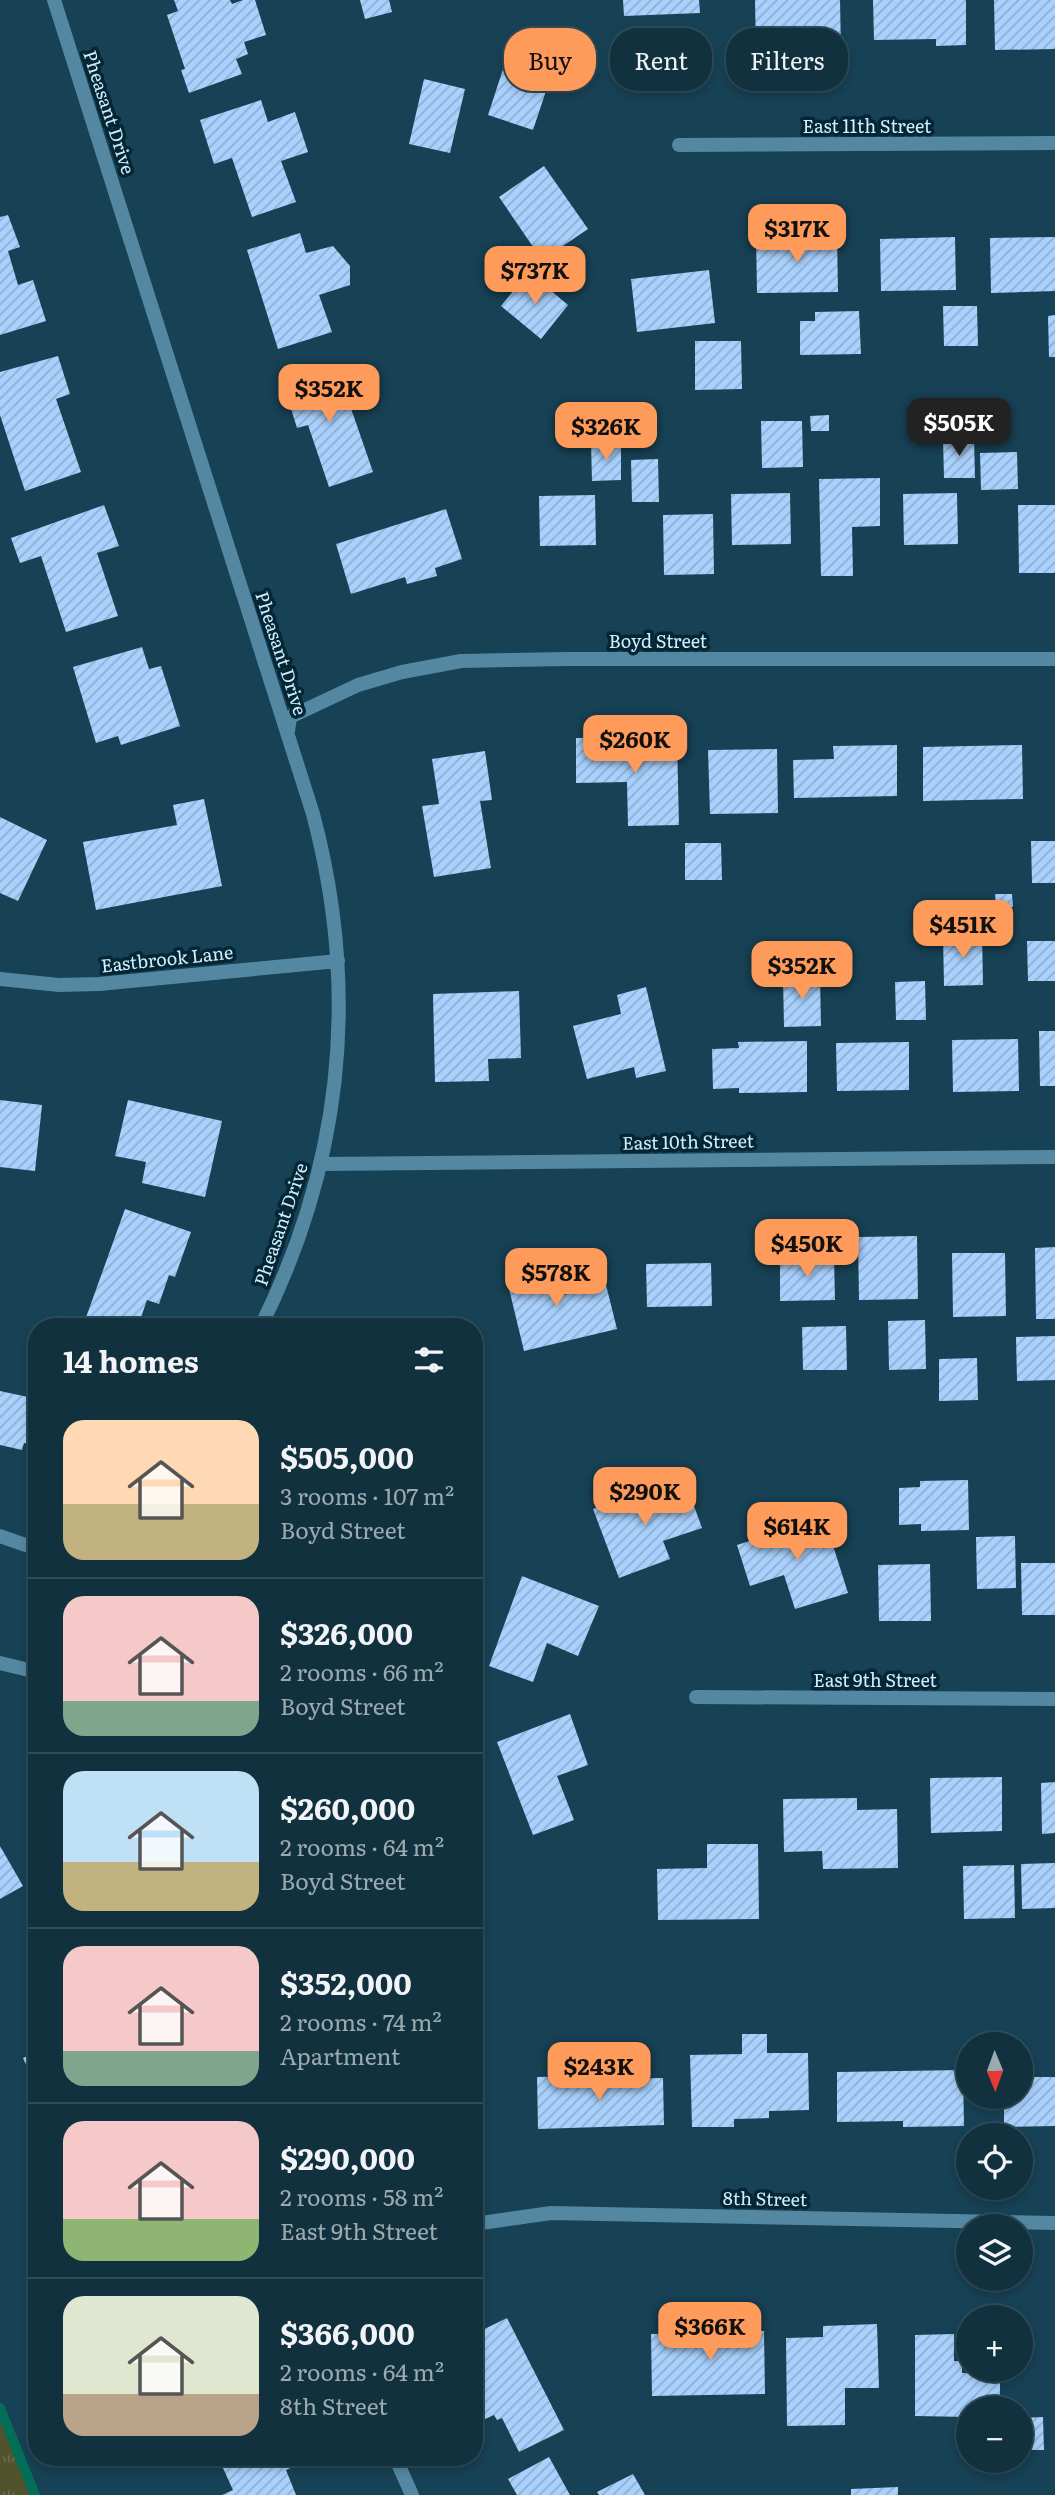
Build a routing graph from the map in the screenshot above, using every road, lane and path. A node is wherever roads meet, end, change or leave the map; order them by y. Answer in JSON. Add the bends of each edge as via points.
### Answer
{"nodes":[{"id":1,"x":54,"y":0,"type":"edge"},
{"id":2,"x":1055,"y":143,"type":"edge"},
{"id":3,"x":679,"y":145,"type":"dead end"},
{"id":4,"x":1055,"y":659,"type":"edge"},
{"id":5,"x":288,"y":736,"type":"junction"},
{"id":6,"x":338,"y":961,"type":"junction"},
{"id":7,"x":0,"y":979,"type":"edge"},
{"id":8,"x":1055,"y":1157,"type":"edge"},
{"id":9,"x":321,"y":1164,"type":"junction"},
{"id":10,"x":265,"y":1318,"type":"edge"},
{"id":11,"x":0,"y":1536,"type":"edge"},
{"id":12,"x":28,"y":1546,"type":"edge"},
{"id":13,"x":0,"y":1663,"type":"edge"},
{"id":14,"x":28,"y":1670,"type":"edge"},
{"id":15,"x":696,"y":1697,"type":"dead end"},
{"id":16,"x":1055,"y":1699,"type":"edge"},
{"id":17,"x":483,"y":2223,"type":"edge"},
{"id":18,"x":1055,"y":2223,"type":"edge"},
{"id":19,"x":399,"y":2466,"type":"edge"},
{"id":20,"x":412,"y":2495,"type":"edge"}],
"edges":[{"from":1,"to":5,"type":"street","name":"Pheasant Drive"},
{"from":2,"to":3,"type":"street","name":"East 11th Street"},
{"from":4,"to":5,"type":"street","name":"Boyd Street","via":[[461,661],[402,672],[330,697],[290,717]]},
{"from":5,"to":6,"type":"street","name":"Pheasant Drive","via":[[320,838]]},
{"from":6,"to":7,"type":"street","name":"Eastbrook Lane","via":[[99,984]]},
{"from":6,"to":9,"type":"street","name":"Pheasant Drive","via":[[338,1055]]},
{"from":8,"to":9,"type":"street","name":"East 10th Street"},
{"from":9,"to":10,"type":"street","name":"Pheasant Drive","via":[[297,1245]]},
{"from":11,"to":12,"type":"street"},
{"from":13,"to":14,"type":"street"},
{"from":15,"to":16,"type":"street","name":"East 9th Street"},
{"from":17,"to":18,"type":"street","name":"8th Street","via":[[551,2213]]},
{"from":19,"to":20,"type":"street"}]}
